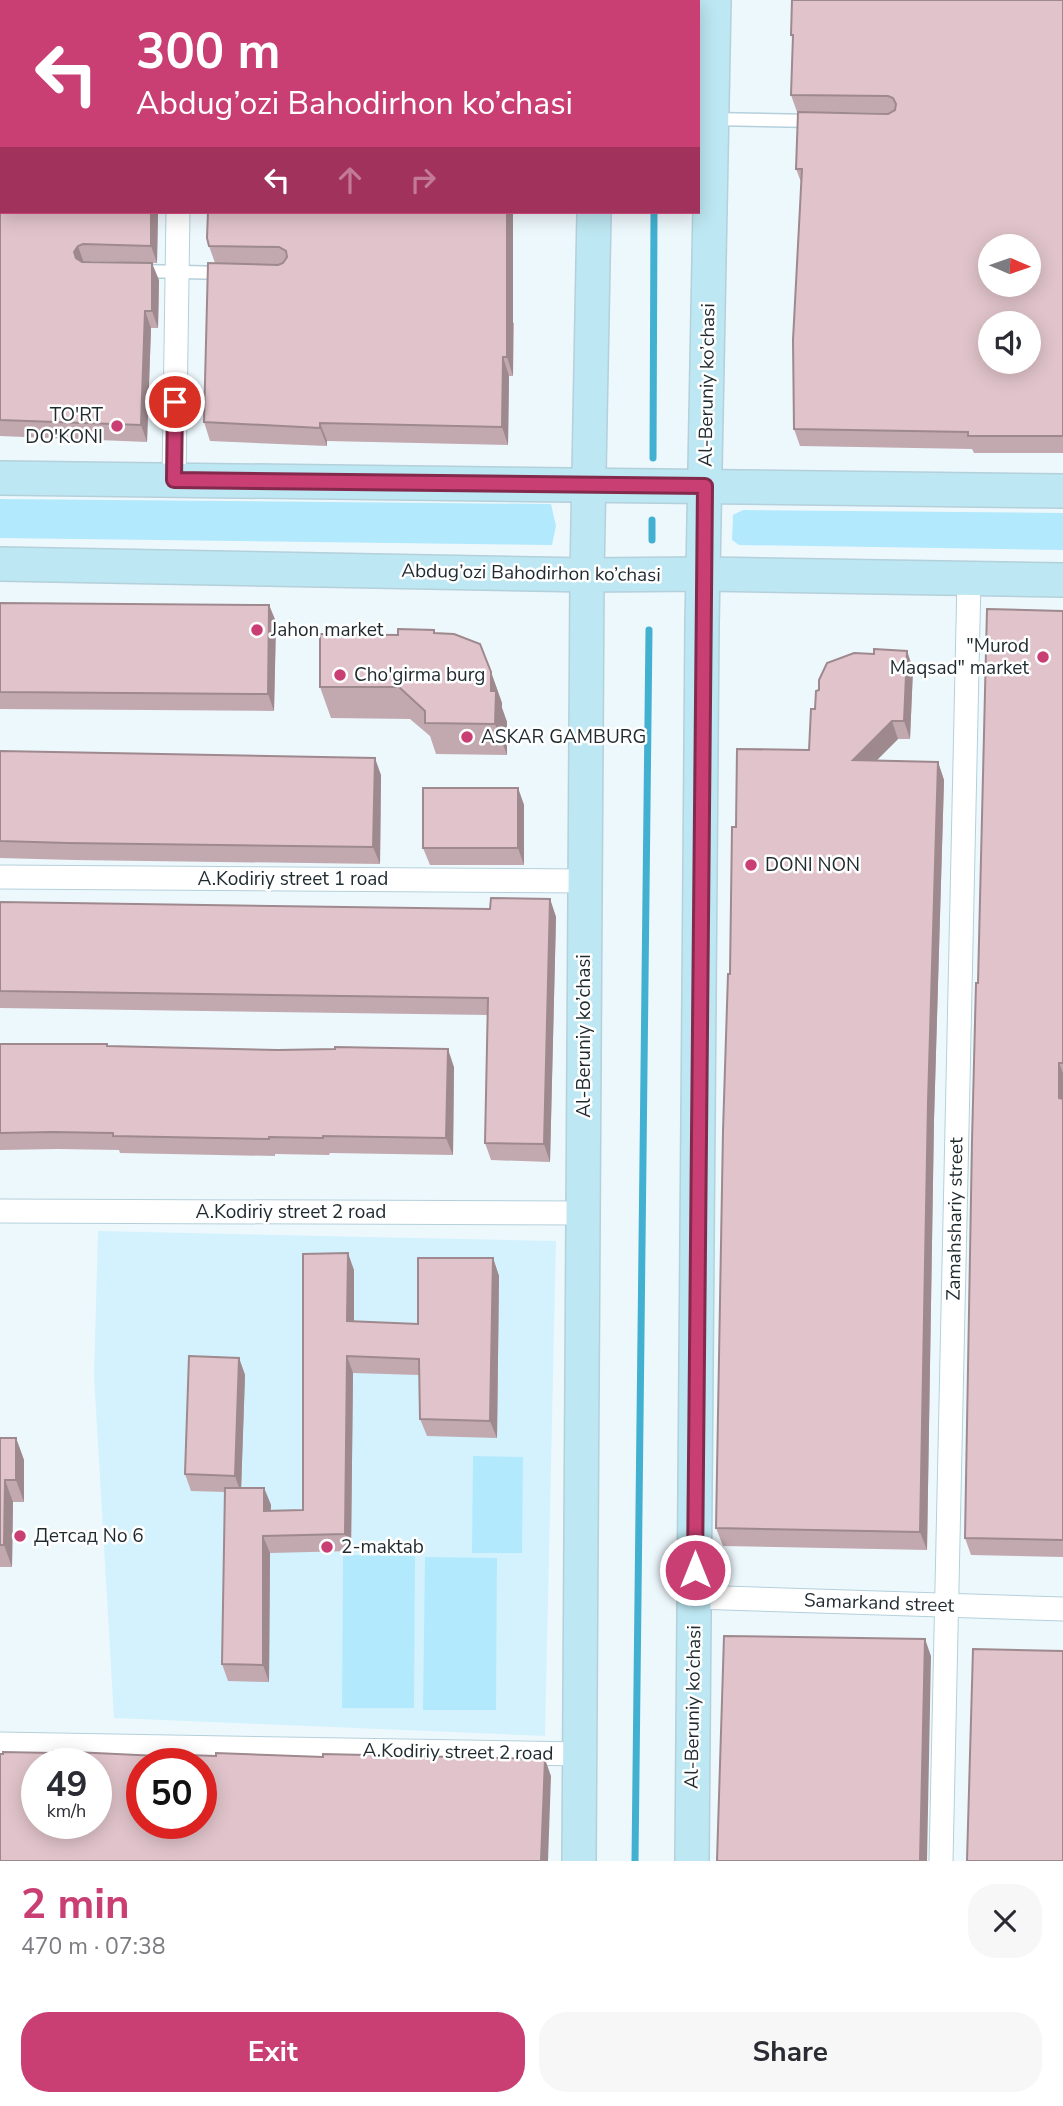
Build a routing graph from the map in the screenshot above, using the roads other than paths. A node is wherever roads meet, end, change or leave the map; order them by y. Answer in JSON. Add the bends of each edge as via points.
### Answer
{"nodes":[{"id":1,"x":714,"y":0,"type":"edge"},
{"id":2,"x":712,"y":119,"type":"junction"},
{"id":3,"x":824,"y":121,"type":"edge"},
{"id":4,"x":178,"y":214,"type":"edge"},
{"id":5,"x":594,"y":214,"type":"edge"},
{"id":6,"x":127,"y":271,"type":"edge"},
{"id":7,"x":177,"y":272,"type":"junction"},
{"id":8,"x":244,"y":273,"type":"edge"},
{"id":9,"x":0,"y":478,"type":"edge"},
{"id":10,"x":174,"y":480,"type":"junction"},
{"id":11,"x":589,"y":485,"type":"junction"},
{"id":12,"x":705,"y":486,"type":"junction"},
{"id":13,"x":1063,"y":491,"type":"edge"},
{"id":14,"x":0,"y":564,"type":"edge"},
{"id":15,"x":704,"y":574,"type":"junction"},
{"id":16,"x":587,"y":575,"type":"junction"},
{"id":17,"x":969,"y":578,"type":"junction"},
{"id":18,"x":1063,"y":580,"type":"edge"},
{"id":19,"x":0,"y":877,"type":"edge"},
{"id":20,"x":585,"y":881,"type":"junction"},
{"id":21,"x":0,"y":1211,"type":"edge"},
{"id":22,"x":583,"y":1213,"type":"junction"},
{"id":23,"x":694,"y":1597,"type":"junction"},
{"id":24,"x":947,"y":1605,"type":"junction"},
{"id":25,"x":1063,"y":1609,"type":"edge"},
{"id":26,"x":0,"y":1744,"type":"edge"},
{"id":27,"x":580,"y":1754,"type":"junction"},
{"id":28,"x":579,"y":1861,"type":"edge"},
{"id":29,"x":692,"y":1861,"type":"edge"},
{"id":30,"x":941,"y":1861,"type":"edge"}],
"edges":[{"from":1,"to":2,"type":"main road","name":"Al-Beruniy ko’chasi"},
{"from":2,"to":3,"type":"lane"},
{"from":2,"to":12,"type":"main road","name":"Al-Beruniy ko’chasi"},
{"from":4,"to":7,"type":"street"},
{"from":5,"to":11,"type":"main road","name":"Al-Beruniy ko’chasi"},
{"from":6,"to":7,"type":"lane"},
{"from":7,"to":8,"type":"lane"},
{"from":7,"to":10,"type":"street"},
{"from":9,"to":10,"type":"main road"},
{"from":10,"to":11,"type":"main road"},
{"from":11,"to":12,"type":"main road"},
{"from":11,"to":16,"type":"main road","name":"Al-Beruniy ko’chasi"},
{"from":12,"to":13,"type":"main road"},
{"from":12,"to":15,"type":"main road","name":"Al-Beruniy ko’chasi"},
{"from":14,"to":16,"type":"main road","name":"Abdug’ozi Bahodirhon ko’chasi"},
{"from":15,"to":16,"type":"main road","name":"Abdug’ozi Bahodirhon ko’chasi"},
{"from":15,"to":17,"type":"main road","name":"Abdug’ozi Bahodirhon ko’chasi"},
{"from":15,"to":23,"type":"main road","name":"Al-Beruniy ko’chasi"},
{"from":16,"to":20,"type":"main road","name":"Al-Beruniy ko’chasi"},
{"from":17,"to":18,"type":"main road","name":"Abdug’ozi Bahodirhon ko’chasi"},
{"from":17,"to":24,"type":"street","name":"Zamahshariy street"},
{"from":19,"to":20,"type":"street","name":"A.Kodiriy street 1 road"},
{"from":20,"to":22,"type":"main road","name":"Al-Beruniy ko’chasi"},
{"from":21,"to":22,"type":"street","name":"A.Kodiriy street 2 road"},
{"from":22,"to":27,"type":"main road","name":"Al-Beruniy ko’chasi"},
{"from":23,"to":24,"type":"street","name":"Samarkand street"},
{"from":23,"to":29,"type":"main road","name":"Al-Beruniy ko’chasi"},
{"from":24,"to":25,"type":"street","name":"Samarkand street"},
{"from":24,"to":30,"type":"street","name":"Zamahshariy street"},
{"from":26,"to":27,"type":"street","name":"A.Kodiriy street 2 road"},
{"from":27,"to":28,"type":"main road","name":"Al-Beruniy ko’chasi"}]}
